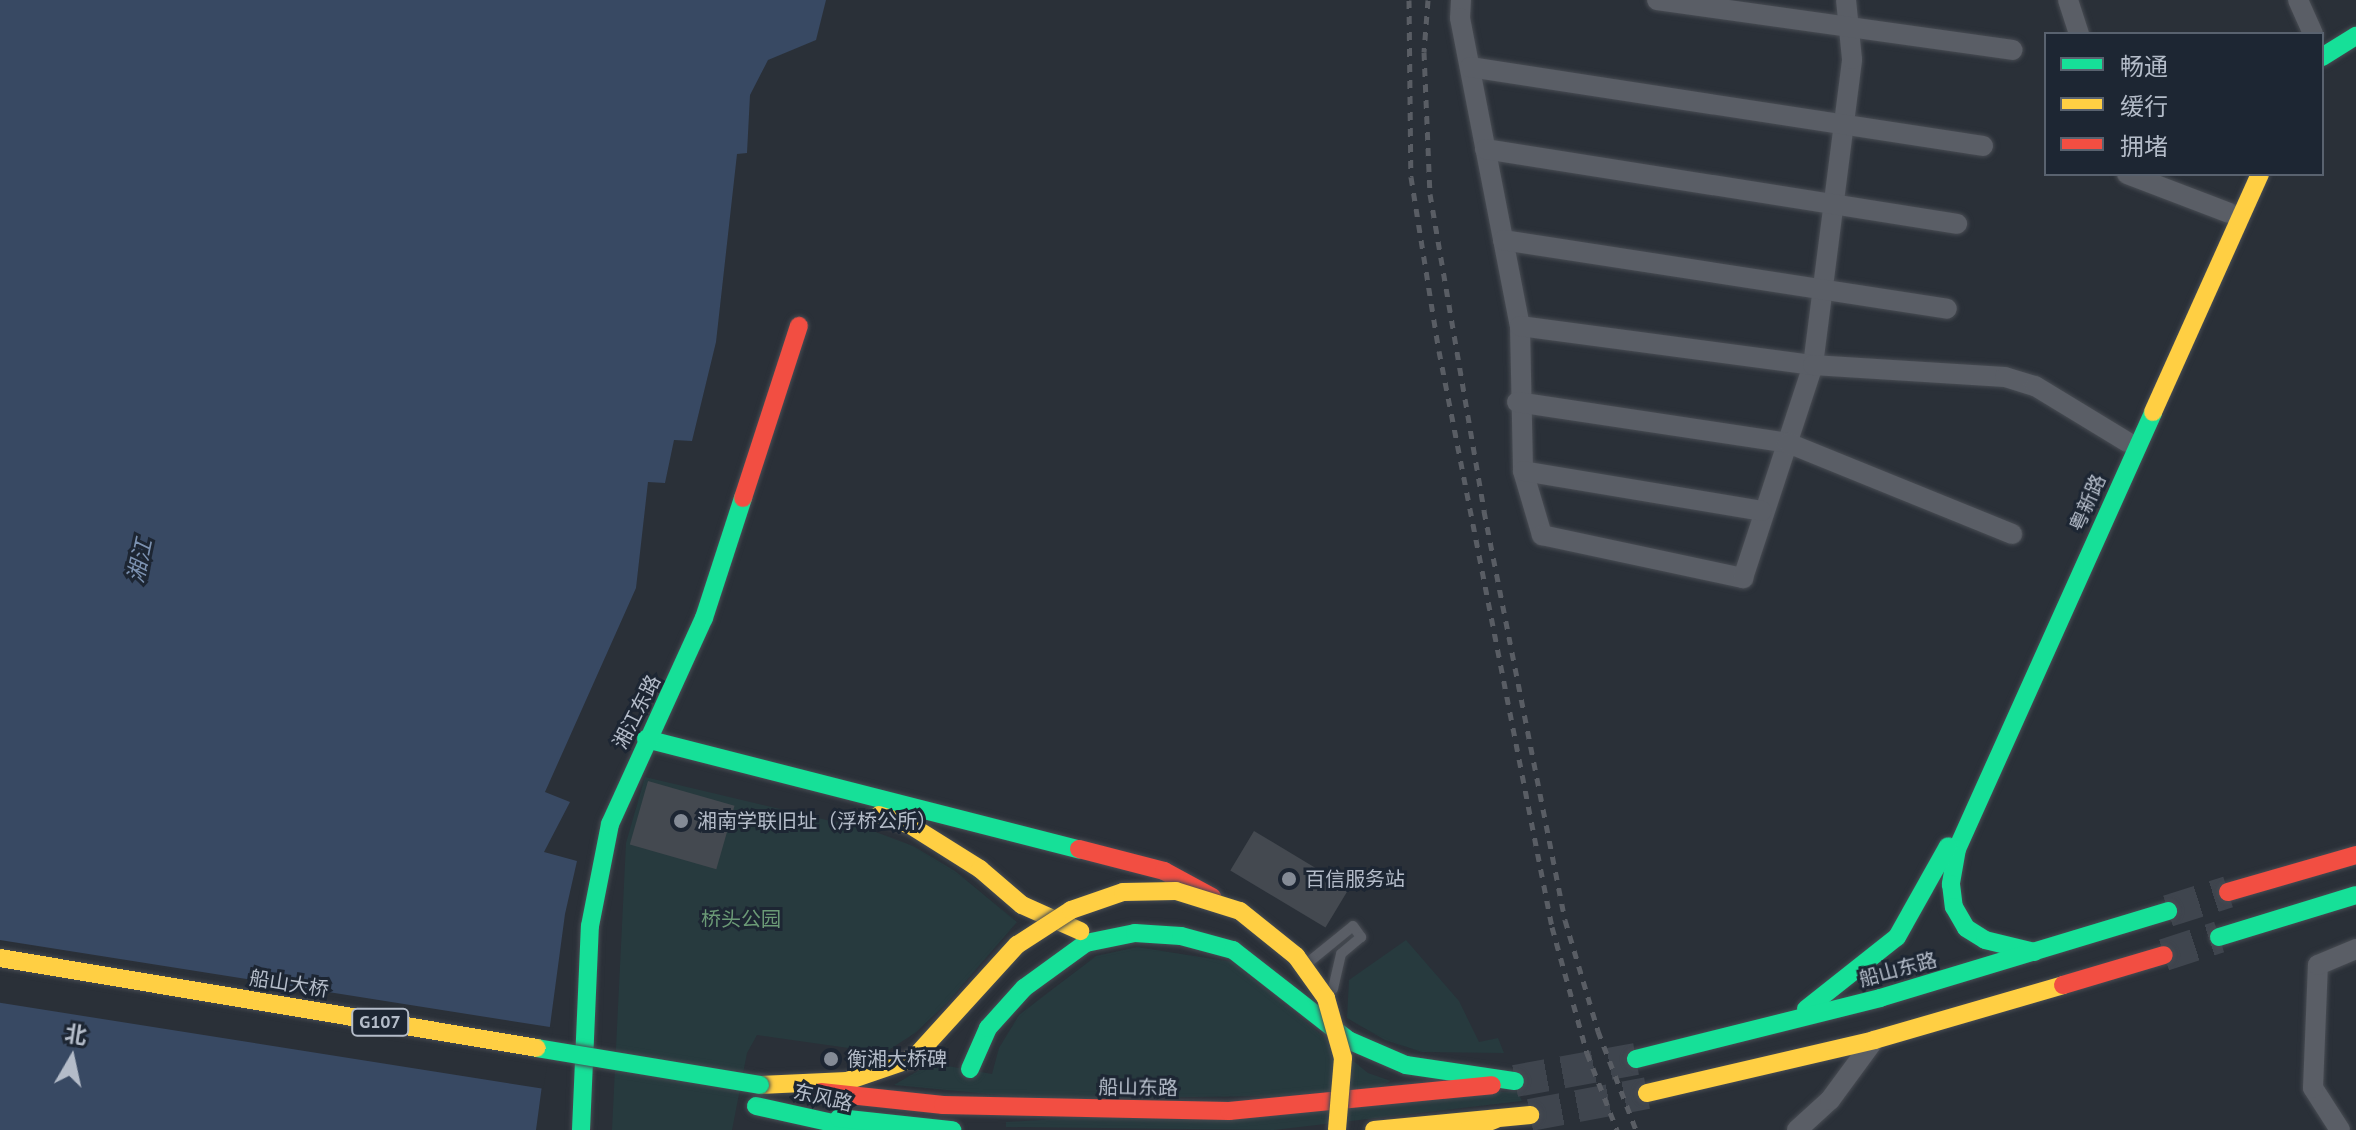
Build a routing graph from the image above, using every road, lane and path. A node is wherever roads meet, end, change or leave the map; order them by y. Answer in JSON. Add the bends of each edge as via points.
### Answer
{"nodes":[{"id":1,"x":1461,"y":0,"type":"edge"},
{"id":2,"x":1657,"y":0,"type":"edge"},
{"id":3,"x":1846,"y":0,"type":"edge"},
{"id":4,"x":2068,"y":0,"type":"edge"},
{"id":5,"x":2298,"y":0,"type":"edge"},
{"id":6,"x":1849,"y":24,"type":"junction"},
{"id":7,"x":2356,"y":25,"type":"edge"},
{"id":8,"x":2078,"y":32,"type":"edge"},
{"id":9,"x":2312,"y":32,"type":"edge"},
{"id":10,"x":2356,"y":36,"type":"edge"},
{"id":11,"x":2324,"y":40,"type":"edge"},
{"id":12,"x":2013,"y":50,"type":"dead end"},
{"id":13,"x":2324,"y":56,"type":"edge"},
{"id":14,"x":1470,"y":67,"type":"junction"},
{"id":15,"x":1844,"y":124,"type":"junction"},
{"id":16,"x":1983,"y":146,"type":"dead end"},
{"id":17,"x":1485,"y":149,"type":"junction"},
{"id":18,"x":2132,"y":176,"type":"edge"},
{"id":19,"x":2245,"y":176,"type":"edge"},
{"id":20,"x":2259,"y":176,"type":"edge"},
{"id":21,"x":1834,"y":206,"type":"junction"},
{"id":22,"x":2229,"y":213,"type":"junction"},
{"id":23,"x":1957,"y":224,"type":"dead end"},
{"id":24,"x":1503,"y":240,"type":"junction"},
{"id":25,"x":1823,"y":290,"type":"junction"},
{"id":26,"x":1947,"y":309,"type":"dead end"},
{"id":27,"x":799,"y":326,"type":"dead end"},
{"id":28,"x":1520,"y":326,"type":"junction"},
{"id":29,"x":1813,"y":365,"type":"junction"},
{"id":30,"x":1517,"y":402,"type":"junction"},
{"id":31,"x":2127,"y":442,"type":"junction"},
{"id":32,"x":1786,"y":443,"type":"junction"},
{"id":33,"x":1523,"y":471,"type":"junction"},
{"id":34,"x":1762,"y":511,"type":"junction"},
{"id":35,"x":2012,"y":534,"type":"dead end"},
{"id":36,"x":646,"y":739,"type":"junction"},
{"id":37,"x":699,"y":752,"type":"junction"},
{"id":38,"x":1952,"y":848,"type":"junction"},
{"id":39,"x":2356,"y":855,"type":"edge"},
{"id":40,"x":2228,"y":892,"type":"tunnel mouth"},
{"id":41,"x":2356,"y":895,"type":"edge"},
{"id":42,"x":1240,"y":911,"type":"junction"},
{"id":43,"x":2168,"y":911,"type":"tunnel mouth"},
{"id":44,"x":1135,"y":933,"type":"junction"},
{"id":45,"x":2219,"y":937,"type":"tunnel mouth"},
{"id":46,"x":2356,"y":949,"type":"edge"},
{"id":47,"x":2038,"y":953,"type":"junction"},
{"id":48,"x":2164,"y":955,"type":"tunnel mouth"},
{"id":49,"x":0,"y":958,"type":"edge"},
{"id":50,"x":1278,"y":970,"type":"junction"},
{"id":51,"x":1790,"y":1021,"type":"junction"},
{"id":52,"x":1348,"y":1040,"type":"junction"},
{"id":53,"x":1874,"y":1040,"type":"junction"},
{"id":54,"x":1636,"y":1059,"type":"tunnel mouth"},
{"id":55,"x":970,"y":1069,"type":"dead end"},
{"id":56,"x":567,"y":1074,"type":"dead end"},
{"id":57,"x":598,"y":1080,"type":"dead end"},
{"id":58,"x":768,"y":1086,"type":"junction"},
{"id":59,"x":1647,"y":1093,"type":"tunnel mouth"},
{"id":60,"x":1530,"y":1115,"type":"tunnel mouth"},
{"id":61,"x":1494,"y":1120,"type":"junction"},
{"id":62,"x":581,"y":1130,"type":"edge"},
{"id":63,"x":864,"y":1130,"type":"edge"},
{"id":64,"x":952,"y":1130,"type":"edge"},
{"id":65,"x":1337,"y":1130,"type":"edge"},
{"id":66,"x":1374,"y":1130,"type":"edge"},
{"id":67,"x":1468,"y":1130,"type":"edge"},
{"id":68,"x":1797,"y":1130,"type":"edge"},
{"id":69,"x":2340,"y":1130,"type":"edge"}],
"edges":[{"from":1,"to":14,"type":"street"},
{"from":2,"to":6,"type":"street"},
{"from":3,"to":6,"type":"street"},
{"from":4,"to":8,"type":"street"},
{"from":5,"to":9,"type":"street"},
{"from":6,"to":12,"type":"street"},
{"from":6,"to":15,"type":"street","via":[[1852,59]]},
{"from":7,"to":11,"type":"main road"},
{"from":10,"to":13,"type":"main road"},
{"from":14,"to":15,"type":"street"},
{"from":14,"to":17,"type":"street"},
{"from":15,"to":16,"type":"street"},
{"from":15,"to":21,"type":"street"},
{"from":17,"to":21,"type":"street"},
{"from":17,"to":24,"type":"street"},
{"from":18,"to":22,"type":"street"},
{"from":19,"to":22,"type":"main road","name":"粤新路"},
{"from":20,"to":38,"type":"main road","name":"粤新路"},
{"from":21,"to":23,"type":"street"},
{"from":21,"to":25,"type":"street"},
{"from":22,"to":31,"type":"main road","name":"粤新路"},
{"from":24,"to":25,"type":"street"},
{"from":24,"to":28,"type":"street"},
{"from":25,"to":26,"type":"street"},
{"from":25,"to":29,"type":"street"},
{"from":27,"to":36,"type":"main road","name":"湘江东路","via":[[704,618],[666,709]]},
{"from":28,"to":29,"type":"street"},
{"from":28,"to":30,"type":"street"},
{"from":29,"to":31,"type":"street","via":[[2005,377],[2035,386]]},
{"from":29,"to":32,"type":"street"},
{"from":30,"to":32,"type":"street"},
{"from":30,"to":33,"type":"street"},
{"from":31,"to":38,"type":"main road","name":"粤新路"},
{"from":32,"to":34,"type":"street"},
{"from":32,"to":35,"type":"street"},
{"from":33,"to":34,"type":"street"},
{"from":33,"to":34,"type":"street","via":[[1542,535],[1743,578]]},
{"from":36,"to":37,"type":"main road"},
{"from":36,"to":62,"type":"main road","name":"湘江东路","via":[[610,824],[590,926]]},
{"from":37,"to":42,"type":"main road","bridge":true,"via":[[1164,871]]},
{"from":37,"to":44,"type":"main road","via":[[910,825],[980,869],[1022,905],[1074,931]]},
{"from":38,"to":47,"type":"main road","via":[[1954,907],[1966,928],[1985,940]]},
{"from":38,"to":51,"type":"main road","via":[[1897,937],[1854,976]]},
{"from":39,"to":40,"type":"main road"},
{"from":41,"to":45,"type":"main road"},
{"from":42,"to":58,"type":"main road","bridge":true,"via":[[1176,891],[1123,892],[1071,910],[1017,945],[914,1058],[847,1081]]},
{"from":42,"to":65,"type":"main road","bridge":true,"via":[[1296,956],[1326,998],[1343,1058]]},
{"from":43,"to":47,"type":"main road","name":"船山东路"},
{"from":44,"to":50,"type":"main road","via":[[1181,936]]},
{"from":44,"to":55,"type":"main road","via":[[1086,943],[1024,988],[988,1028]]},
{"from":46,"to":69,"type":"street","via":[[2318,965],[2313,1088]]},
{"from":47,"to":51,"type":"main road","name":"船山东路"},
{"from":48,"to":53,"type":"main road"},
{"from":49,"to":58,"type":"main road","name":"船山大桥","number":"G107","bridge":true},
{"from":50,"to":52,"type":"main road"},
{"from":50,"to":52,"type":"lane","via":[[1316,959],[1353,926],[1361,937],[1341,954],[1333,982],[1334,1012]]},
{"from":51,"to":54,"type":"main road","name":"船山东路"},
{"from":52,"to":58,"type":"main road","name":"船山东路","via":[[1406,1065],[1515,1081],[1409,1097],[1229,1111],[943,1105]]},
{"from":53,"to":59,"type":"main road"},
{"from":53,"to":68,"type":"street","via":[[1830,1100]]},
{"from":56,"to":57,"type":"main road"},
{"from":60,"to":61,"type":"main road"},
{"from":61,"to":66,"type":"main road"},
{"from":61,"to":67,"type":"main road"},
{"from":63,"to":64,"type":"main road","name":"东风路","via":[[756,1106]]}]}
